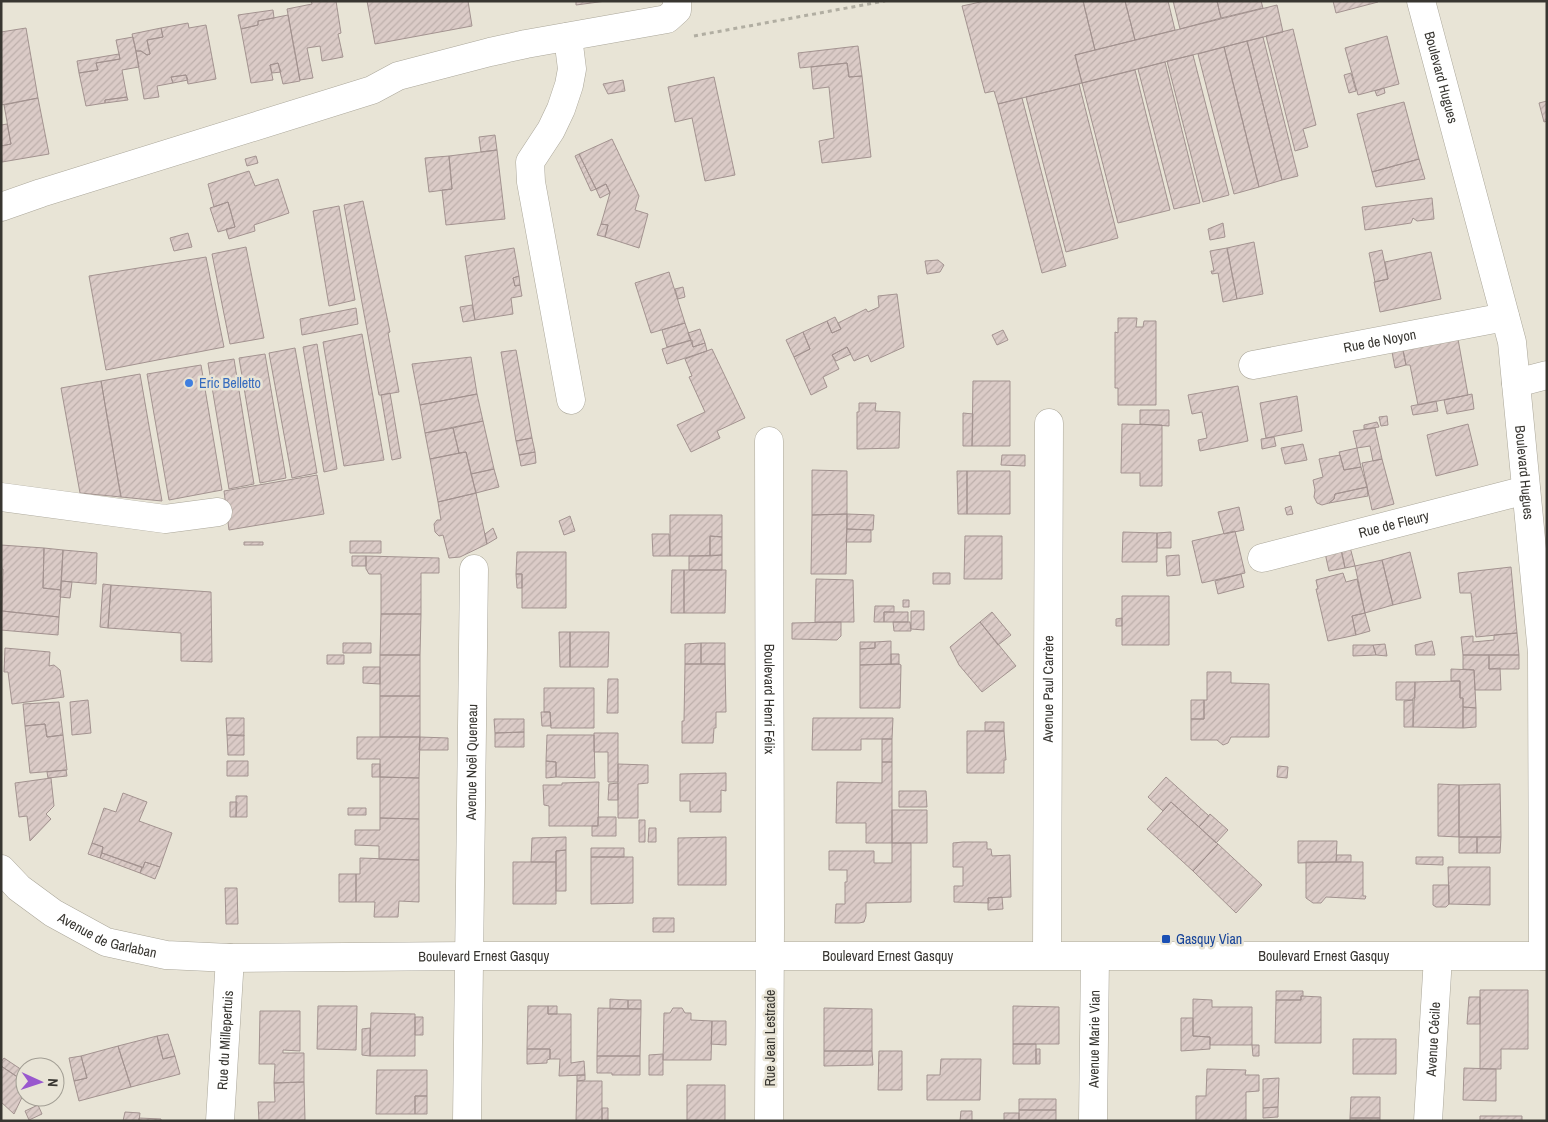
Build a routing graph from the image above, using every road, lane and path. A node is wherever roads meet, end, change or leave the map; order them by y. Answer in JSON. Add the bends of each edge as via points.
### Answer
{"nodes":[{"id":1,"x":677,"y":1,"type":"edge"},
{"id":2,"x":885,"y":1,"type":"edge"},
{"id":3,"x":1421,"y":1,"type":"edge"},
{"id":4,"x":568,"y":37,"type":"junction"},
{"id":5,"x":687,"y":37,"type":"dead end"},
{"id":6,"x":1,"y":207,"type":"edge"},
{"id":7,"x":1505,"y":317,"type":"junction"},
{"id":8,"x":1254,"y":365,"type":"dead end"},
{"id":9,"x":1547,"y":375,"type":"edge"},
{"id":10,"x":1516,"y":383,"type":"junction"},
{"id":11,"x":571,"y":400,"type":"dead end"},
{"id":12,"x":1049,"y":422,"type":"dead end"},
{"id":13,"x":769,"y":441,"type":"dead end"},
{"id":14,"x":1526,"y":490,"type":"junction"},
{"id":15,"x":1,"y":497,"type":"edge"},
{"id":16,"x":218,"y":512,"type":"dead end"},
{"id":17,"x":1262,"y":558,"type":"dead end"},
{"id":18,"x":474,"y":569,"type":"dead end"},
{"id":19,"x":1,"y":869,"type":"edge"},
{"id":20,"x":468,"y":956,"type":"junction"},
{"id":21,"x":770,"y":956,"type":"junction"},
{"id":22,"x":1047,"y":956,"type":"junction"},
{"id":23,"x":1545,"y":956,"type":"edge"},
{"id":24,"x":1095,"y":957,"type":"junction"},
{"id":25,"x":1438,"y":957,"type":"junction"},
{"id":26,"x":230,"y":958,"type":"junction"},
{"id":27,"x":220,"y":1121,"type":"edge"},
{"id":28,"x":467,"y":1121,"type":"edge"},
{"id":29,"x":769,"y":1121,"type":"edge"},
{"id":30,"x":1093,"y":1121,"type":"edge"},
{"id":31,"x":1428,"y":1121,"type":"edge"}],
"edges":[{"from":1,"to":4,"type":"street","via":[[677,10],[667,19]]},
{"from":2,"to":5,"type":"path"},
{"from":3,"to":7,"type":"street","name":"Boulevard Hugues"},
{"from":4,"to":6,"type":"street","via":[[490,52],[398,76],[372,90]]},
{"from":4,"to":11,"type":"street","via":[[572,69],[570,85],[551,130],[530,162],[530,182]]},
{"from":7,"to":8,"type":"street","name":"Rue de Noyon"},
{"from":7,"to":10,"type":"street","name":"Boulevard Hugues","via":[[1512,342]]},
{"from":9,"to":10,"type":"street"},
{"from":10,"to":14,"type":"street","name":"Boulevard Hugues"},
{"from":12,"to":22,"type":"street","name":"Avenue Paul Carrère"},
{"from":13,"to":21,"type":"street","name":"Boulevard Henri Félix"},
{"from":14,"to":17,"type":"street","name":"Rue de Fleury"},
{"from":14,"to":23,"type":"street","name":"Boulevard Hugues","via":[[1542,653]]},
{"from":15,"to":16,"type":"street","via":[[165,519]]},
{"from":18,"to":20,"type":"street","name":"Avenue Noël Queneau"},
{"from":19,"to":26,"type":"street","name":"Avenue de Garlaban","via":[[19,888],[53,913],[106,942],[166,954]]},
{"from":20,"to":21,"type":"street","name":"Boulevard Ernest Gasquy"},
{"from":20,"to":26,"type":"street","name":"Boulevard Ernest Gasquy"},
{"from":20,"to":28,"type":"street","name":"Avenue Noël Queneau"},
{"from":21,"to":22,"type":"street","name":"Boulevard Ernest Gasquy"},
{"from":21,"to":29,"type":"street","name":"Rue Jean Lestrade"},
{"from":22,"to":24,"type":"street","name":"Boulevard Ernest Gasquy"},
{"from":23,"to":25,"type":"street","name":"Boulevard Ernest Gasquy"},
{"from":24,"to":25,"type":"street","name":"Boulevard Ernest Gasquy"},
{"from":24,"to":30,"type":"street","name":"Avenue Marie Vian"},
{"from":25,"to":31,"type":"street","name":"Avenue Cécile"},
{"from":26,"to":27,"type":"street","name":"Rue du Millepertuis"}]}
